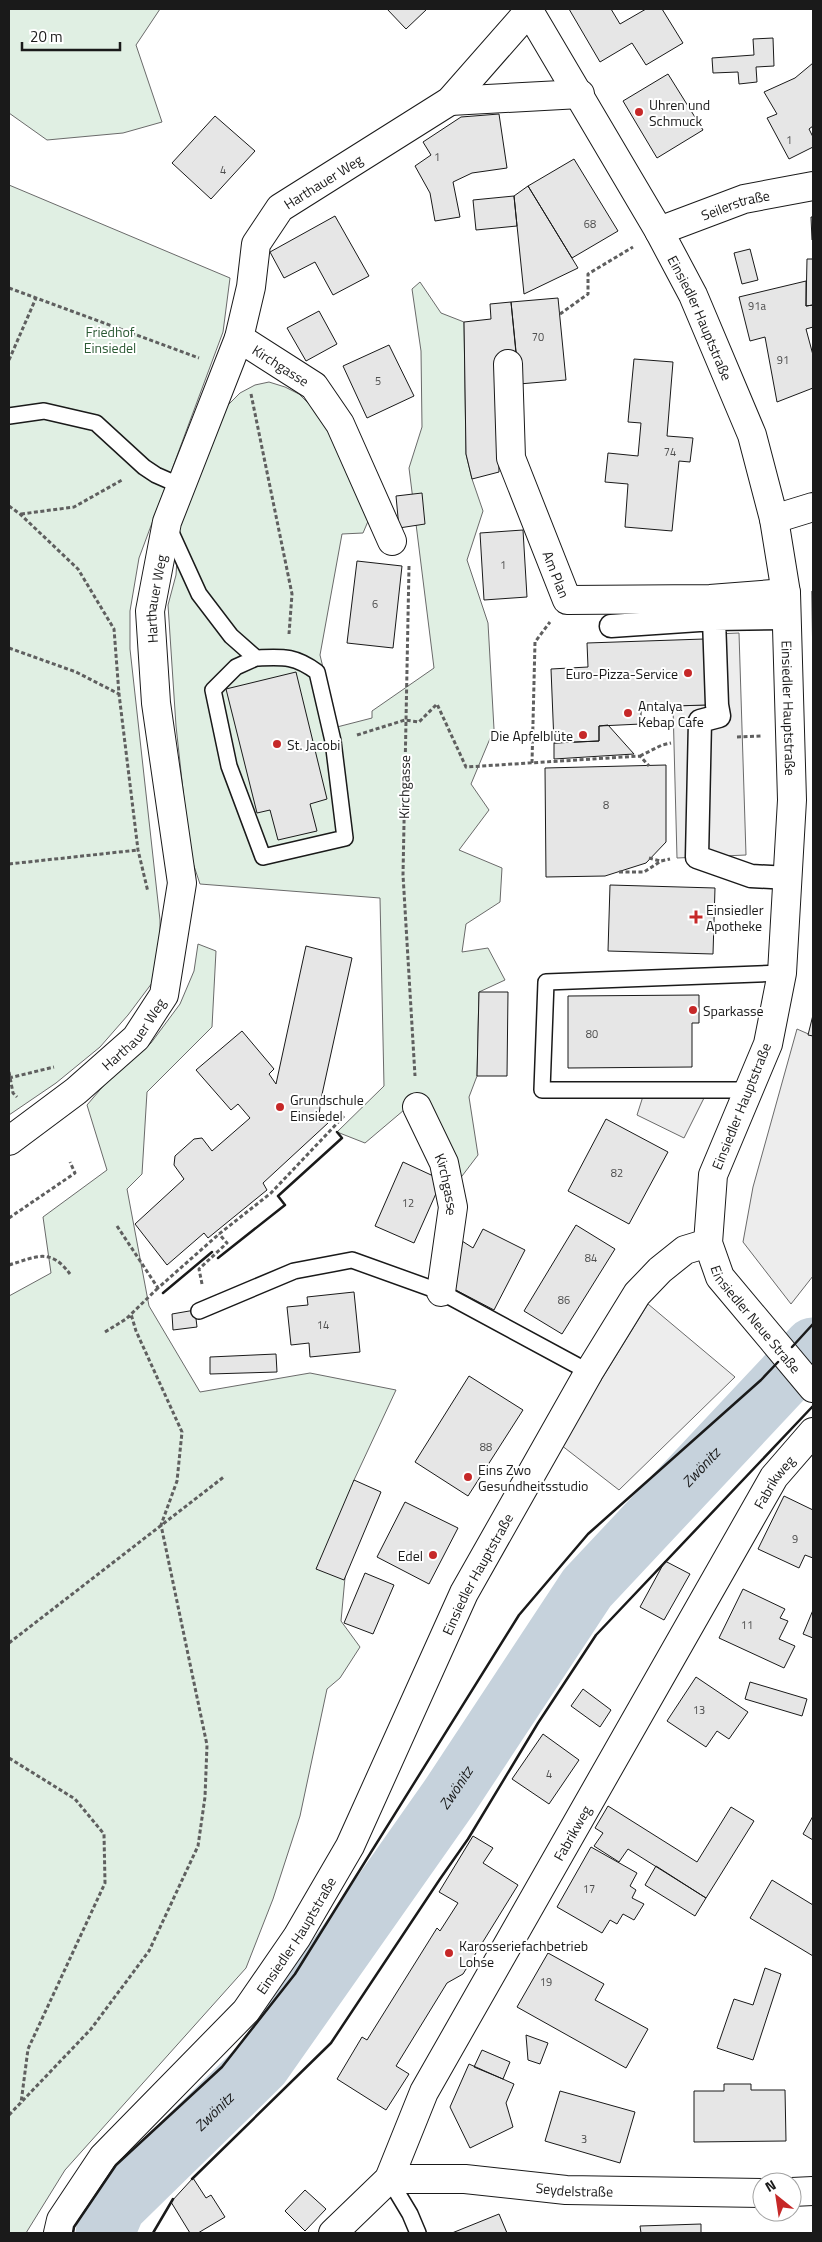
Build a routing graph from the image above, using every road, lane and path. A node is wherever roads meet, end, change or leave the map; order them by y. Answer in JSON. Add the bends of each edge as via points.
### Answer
{"nodes":[{"id":1,"x":529,"y":10,"type":"edge"},
{"id":2,"x":580,"y":94,"type":"junction"},
{"id":3,"x":450,"y":101,"type":"junction"},
{"id":4,"x":813,"y":186,"type":"edge"},
{"id":5,"x":659,"y":231,"type":"junction"},
{"id":6,"x":9,"y":288,"type":"edge"},
{"id":7,"x":36,"y":298,"type":"junction"},
{"id":8,"x":560,"y":314,"type":"dead end"},
{"id":9,"x":240,"y":338,"type":"junction"},
{"id":10,"x":9,"y":360,"type":"edge"},
{"id":11,"x":508,"y":364,"type":"dead end"},
{"id":12,"x":228,"y":367,"type":"junction"},
{"id":13,"x":249,"y":386,"type":"dead end"},
{"id":14,"x":9,"y":416,"type":"edge"},
{"id":15,"x":144,"y":467,"type":"junction"},
{"id":16,"x":181,"y":486,"type":"junction"},
{"id":17,"x":9,"y":506,"type":"edge"},
{"id":18,"x":813,"y":507,"type":"edge"},
{"id":19,"x":20,"y":514,"type":"junction"},
{"id":20,"x":774,"y":519,"type":"junction"},
{"id":21,"x":167,"y":522,"type":"junction"},
{"id":22,"x":392,"y":541,"type":"joint"},
{"id":23,"x":567,"y":600,"type":"junction"},
{"id":24,"x":787,"y":605,"type":"junction"},
{"id":25,"x":714,"y":619,"type":"junction"},
{"id":26,"x":611,"y":626,"type":"dead end"},
{"id":27,"x":9,"y":648,"type":"edge"},
{"id":28,"x":287,"y":657,"type":"junction"},
{"id":29,"x":256,"y":658,"type":"junction"},
{"id":30,"x":119,"y":694,"type":"junction"},
{"id":31,"x":405,"y":720,"type":"junction"},
{"id":32,"x":333,"y":742,"type":"junction"},
{"id":33,"x":662,"y":745,"type":"dead end"},
{"id":34,"x":640,"y":756,"type":"junction"},
{"id":35,"x":532,"y":763,"type":"junction"},
{"id":36,"x":649,"y":766,"type":"dead end"},
{"id":37,"x":138,"y":850,"type":"junction"},
{"id":38,"x":697,"y":857,"type":"junction"},
{"id":39,"x":649,"y":858,"type":"dead end"},
{"id":40,"x":661,"y":861,"type":"junction"},
{"id":41,"x":9,"y":864,"type":"edge"},
{"id":42,"x":619,"y":872,"type":"dead end"},
{"id":43,"x":789,"y":878,"type":"junction"},
{"id":44,"x":149,"y":896,"type":"dead end"},
{"id":45,"x":782,"y":974,"type":"junction"},
{"id":46,"x":63,"y":1065,"type":"dead end"},
{"id":47,"x":9,"y":1078,"type":"edge"},
{"id":48,"x":748,"y":1090,"type":"junction"},
{"id":49,"x":416,"y":1107,"type":"joint"},
{"id":50,"x":344,"y":1116,"type":"dead end"},
{"id":51,"x":9,"y":1141,"type":"edge"},
{"id":52,"x":70,"y":1162,"type":"dead end"},
{"id":53,"x":9,"y":1218,"type":"edge"},
{"id":54,"x":117,"y":1226,"type":"dead end"},
{"id":55,"x":219,"y":1234,"type":"junction"},
{"id":56,"x":708,"y":1243,"type":"junction"},
{"id":57,"x":9,"y":1265,"type":"edge"},
{"id":58,"x":70,"y":1274,"type":"dead end"},
{"id":59,"x":158,"y":1288,"type":"junction"},
{"id":60,"x":441,"y":1292,"type":"junction"},
{"id":61,"x":203,"y":1309,"type":"joint"},
{"id":62,"x":131,"y":1314,"type":"junction"},
{"id":63,"x":105,"y":1332,"type":"dead end"},
{"id":64,"x":589,"y":1372,"type":"junction"},
{"id":65,"x":813,"y":1388,"type":"edge"},
{"id":66,"x":813,"y":1432,"type":"edge"},
{"id":67,"x":225,"y":1476,"type":"dead end"},
{"id":68,"x":161,"y":1525,"type":"junction"},
{"id":69,"x":9,"y":1643,"type":"edge"},
{"id":70,"x":9,"y":1758,"type":"edge"},
{"id":71,"x":21,"y":2104,"type":"junction"},
{"id":72,"x":9,"y":2115,"type":"edge"},
{"id":73,"x":389,"y":2180,"type":"junction"},
{"id":74,"x":752,"y":2193,"type":"edge"},
{"id":75,"x":58,"y":2233,"type":"edge"},
{"id":76,"x":333,"y":2233,"type":"edge"},
{"id":77,"x":418,"y":2233,"type":"edge"}],
"edges":[{"from":1,"to":2,"type":"street","name":"Einsiedler Hauptstraße"},
{"from":1,"to":3,"type":"street","name":"Harthauer Weg"},
{"from":2,"to":3,"type":"street","name":"Harthauer Weg"},
{"from":2,"to":5,"type":"street","name":"Einsiedler Hauptstraße"},
{"from":3,"to":9,"type":"street","name":"Harthauer Weg","via":[[280,208],[256,244]]},
{"from":4,"to":5,"type":"street","name":"Seilerstraße","via":[[744,199]]},
{"from":5,"to":8,"type":"path","via":[[588,274],[588,294]]},
{"from":5,"to":20,"type":"street","name":"Einsiedler Hauptstraße","via":[[693,295],[728,373],[752,435]]},
{"from":6,"to":7,"type":"path"},
{"from":7,"to":10,"type":"path"},
{"from":7,"to":12,"type":"path"},
{"from":9,"to":12,"type":"street","name":"Harthauer Weg"},
{"from":9,"to":22,"type":"street","name":"Kirchgasse","via":[[314,386],[340,424]]},
{"from":11,"to":23,"type":"street","name":"Am Plan","via":[[511,458]]},
{"from":12,"to":16,"type":"street","name":"Harthauer Weg"},
{"from":13,"to":28,"type":"path","via":[[292,594]]},
{"from":14,"to":15,"type":"lane","via":[[44,411],[96,423]]},
{"from":15,"to":16,"type":"lane"},
{"from":15,"to":19,"type":"path","via":[[74,507]]},
{"from":16,"to":21,"type":"street","name":"Harthauer Weg"},
{"from":17,"to":19,"type":"path"},
{"from":18,"to":20,"type":"street"},
{"from":19,"to":30,"type":"path","via":[[78,569],[114,629]]},
{"from":20,"to":24,"type":"street","name":"Einsiedler Hauptstraße"},
{"from":21,"to":29,"type":"lane","via":[[199,594],[231,636]]},
{"from":21,"to":51,"type":"street","name":"Harthauer Weg","via":[[150,610],[156,703],[182,883],[164,995],[136,1038],[76,1091]]},
{"from":22,"to":31,"type":"path","name":"Kirchgasse","via":[[409,564]]},
{"from":23,"to":24,"type":"street","name":"Am Plan","via":[[710,599]]},
{"from":23,"to":35,"type":"path","via":[[534,642]]},
{"from":24,"to":25,"type":"street"},
{"from":24,"to":43,"type":"street","name":"Einsiedler Hauptstraße","via":[[792,800]]},
{"from":25,"to":26,"type":"street"},
{"from":25,"to":38,"type":"street","via":[[720,716],[700,722]]},
{"from":27,"to":30,"type":"path","via":[[76,672]]},
{"from":28,"to":29,"type":"lane"},
{"from":28,"to":32,"type":"lane","via":[[303,662],[317,672]]},
{"from":29,"to":32,"type":"lane","via":[[236,667],[213,690],[229,766],[263,857],[345,838]]},
{"from":30,"to":37,"type":"path"},
{"from":31,"to":32,"type":"path"},
{"from":31,"to":35,"type":"path","via":[[419,722],[437,704],[466,767]]},
{"from":31,"to":49,"type":"path","name":"Kirchgasse","via":[[403,875]]},
{"from":33,"to":34,"type":"path"},
{"from":34,"to":35,"type":"path"},
{"from":34,"to":36,"type":"path"},
{"from":37,"to":41,"type":"path"},
{"from":37,"to":44,"type":"path"},
{"from":38,"to":40,"type":"path"},
{"from":38,"to":43,"type":"street","via":[[751,876]]},
{"from":39,"to":40,"type":"path"},
{"from":40,"to":42,"type":"path","via":[[644,872]]},
{"from":43,"to":45,"type":"street","name":"Einsiedler Hauptstraße"},
{"from":45,"to":48,"type":"street","name":"Einsiedler Hauptstraße","via":[[768,1044]]},
{"from":45,"to":48,"type":"lane","via":[[546,982],[542,1090]]},
{"from":46,"to":47,"type":"path"},
{"from":48,"to":56,"type":"street","name":"Einsiedler Hauptstraße","via":[[713,1175]]},
{"from":49,"to":60,"type":"street","name":"Kirchgasse","via":[[444,1163],[453,1208]]},
{"from":50,"to":55,"type":"path","via":[[271,1193]]},
{"from":52,"to":53,"type":"path","via":[[75,1173]]},
{"from":54,"to":59,"type":"path"},
{"from":55,"to":59,"type":"path"},
{"from":55,"to":61,"type":"path","via":[[227,1243],[199,1269]]},
{"from":56,"to":64,"type":"street","name":"Einsiedler Hauptstraße","via":[[685,1250],[637,1294]]},
{"from":56,"to":65,"type":"street","name":"Einsiedler Neue Straße","via":[[720,1277]]},
{"from":57,"to":58,"type":"path","via":[[43,1255],[57,1259]]},
{"from":59,"to":62,"type":"path"},
{"from":60,"to":61,"type":"lane","via":[[352,1260],[294,1271]]},
{"from":60,"to":64,"type":"lane"},
{"from":62,"to":63,"type":"path"},
{"from":62,"to":68,"type":"path","via":[[182,1432],[177,1481]]},
{"from":64,"to":75,"type":"street","name":"Einsiedler Hauptstraße","via":[[464,1593],[350,1846],[297,1937],[246,2011],[103,2158],[61,2220]]},
{"from":66,"to":73,"type":"street","name":"Fabrikweg","via":[[774,1477],[428,2083]]},
{"from":67,"to":68,"type":"path"},
{"from":68,"to":69,"type":"path"},
{"from":68,"to":71,"type":"path","via":[[207,1746],[205,1797],[198,1846],[149,1951],[91,2028]]},
{"from":70,"to":71,"type":"path","via":[[75,1799],[104,1834],[105,1883],[28,2049]]},
{"from":71,"to":72,"type":"path"},
{"from":73,"to":74,"type":"street","name":"Seydelstraße","via":[[464,2179],[566,2190]]},
{"from":73,"to":76,"type":"street","name":"Fabrikweg"},
{"from":73,"to":77,"type":"lane"}]}
